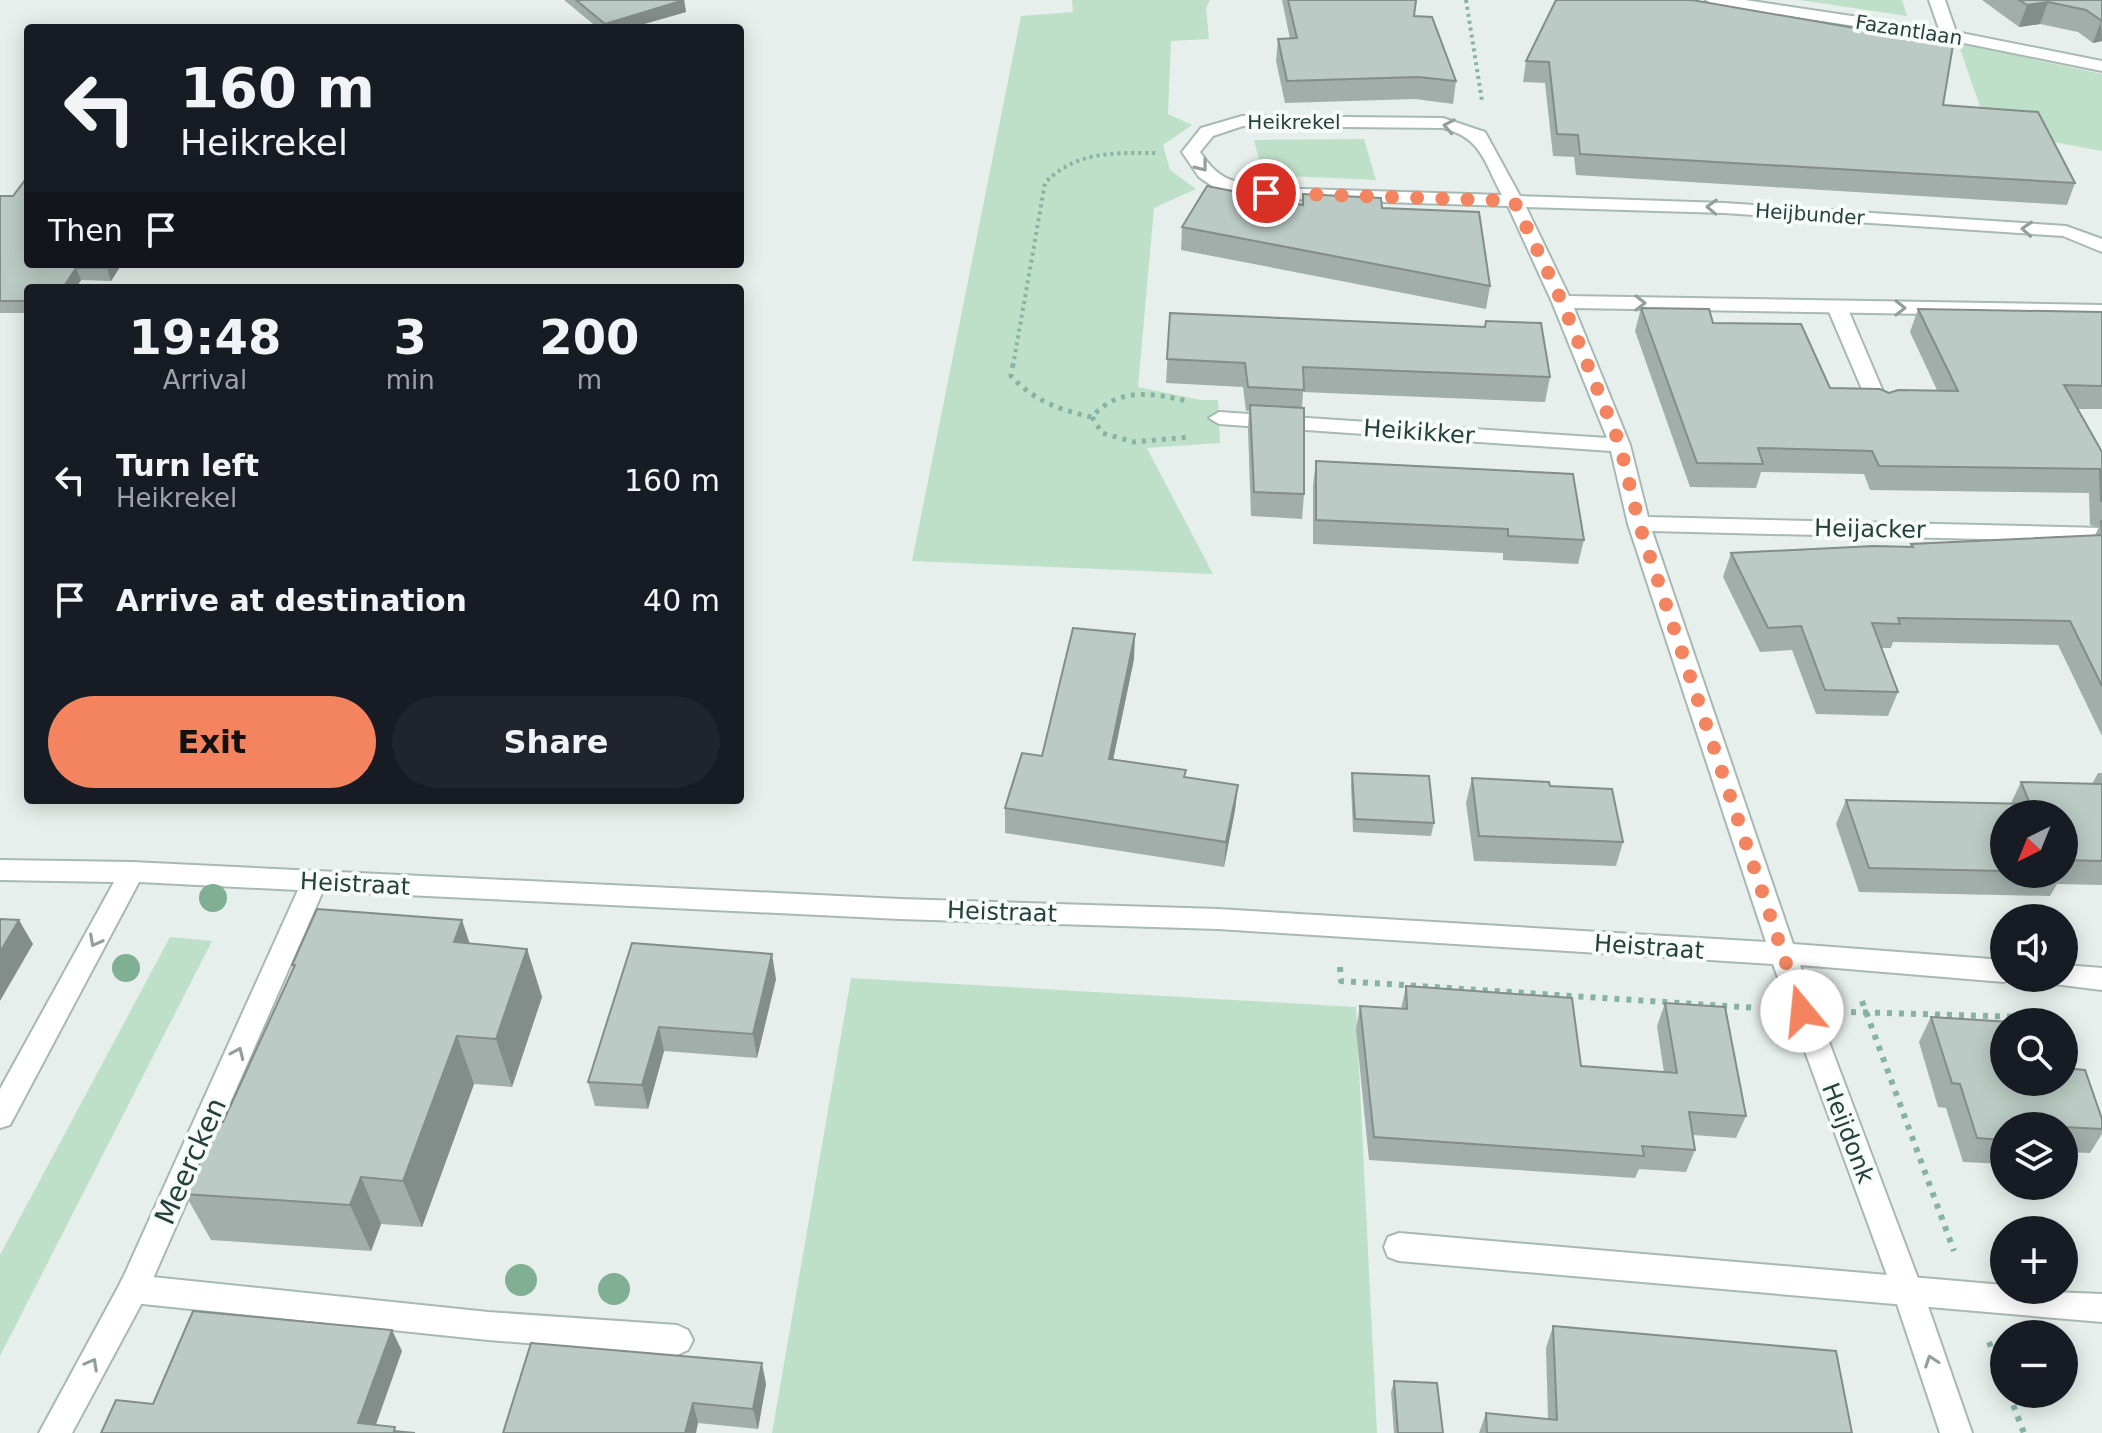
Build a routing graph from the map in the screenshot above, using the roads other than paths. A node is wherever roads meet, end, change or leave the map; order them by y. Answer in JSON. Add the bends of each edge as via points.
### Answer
{"nodes":[{"id":1,"x":1714,"y":0,"type":"edge"},
{"id":2,"x":1937,"y":0,"type":"edge"},
{"id":3,"x":1949,"y":35,"type":"junction"},
{"id":4,"x":2102,"y":66,"type":"edge"},
{"id":5,"x":1514,"y":201,"type":"junction"},
{"id":6,"x":2102,"y":246,"type":"edge"},
{"id":7,"x":1562,"y":302,"type":"junction"},
{"id":8,"x":1837,"y":307,"type":"junction"},
{"id":9,"x":2102,"y":311,"type":"edge"},
{"id":10,"x":1880,"y":408,"type":"edge"},
{"id":11,"x":1219,"y":418,"type":"road end"},
{"id":12,"x":1620,"y":445,"type":"junction"},
{"id":13,"x":1639,"y":524,"type":"junction"},
{"id":14,"x":2102,"y":535,"type":"edge"},
{"id":15,"x":0,"y":870,"type":"edge"},
{"id":16,"x":132,"y":872,"type":"junction"},
{"id":17,"x":314,"y":883,"type":"junction"},
{"id":18,"x":1785,"y":956,"type":"junction"},
{"id":19,"x":1990,"y":970,"type":"edge"},
{"id":20,"x":2078,"y":977,"type":"edge"},
{"id":21,"x":2102,"y":979,"type":"edge"},
{"id":22,"x":0,"y":1116,"type":"edge"},
{"id":23,"x":1399,"y":1247,"type":"dead end"},
{"id":24,"x":133,"y":1289,"type":"junction"},
{"id":25,"x":1907,"y":1289,"type":"junction"},
{"id":26,"x":2102,"y":1308,"type":"edge"},
{"id":27,"x":677,"y":1340,"type":"dead end"},
{"id":28,"x":55,"y":1433,"type":"edge"},
{"id":29,"x":1956,"y":1433,"type":"edge"}],
"edges":[{"from":1,"to":3,"type":"street","name":"Fazantlaan"},
{"from":2,"to":3,"type":"street"},
{"from":3,"to":4,"type":"street","name":"Fazantlaan"},
{"from":5,"to":5,"type":"street","name":"Heikrekel","one_way":true,"via":[[1479,136],[1443,123],[1242,121],[1207,132],[1191,152],[1205,173],[1224,186],[1266,193]]},
{"from":6,"to":5,"type":"street","name":"Heijbunder","one_way":true,"via":[[2066,231],[1724,208]]},
{"from":5,"to":7,"type":"street","name":"Heijdonk"},
{"from":7,"to":8,"type":"street","one_way":true},
{"from":7,"to":12,"type":"street","name":"Heijdonk"},
{"from":8,"to":9,"type":"street","one_way":true},
{"from":8,"to":10,"type":"street"},
{"from":11,"to":12,"type":"street","name":"Heikikker"},
{"from":12,"to":13,"type":"street","name":"Heijdonk"},
{"from":13,"to":14,"type":"street","name":"Heijacker"},
{"from":13,"to":18,"type":"street","name":"Heijdonk"},
{"from":15,"to":16,"type":"street","name":"Heistraat"},
{"from":16,"to":17,"type":"street","name":"Heistraat"},
{"from":16,"to":22,"type":"street","one_way":true},
{"from":17,"to":18,"type":"street","name":"Heistraat","via":[[1336,926]]},
{"from":24,"to":17,"type":"street","name":"Meercken","one_way":true},
{"from":18,"to":19,"type":"street","name":"Heistraat"},
{"from":18,"to":25,"type":"street","name":"Heijdonk"},
{"from":20,"to":21,"type":"street"},
{"from":23,"to":25,"type":"street"},
{"from":24,"to":27,"type":"street"},
{"from":28,"to":24,"type":"street","name":"Meercken","one_way":true},
{"from":25,"to":26,"type":"street"},
{"from":29,"to":25,"type":"street","name":"Heijdonk","one_way":true}]}
